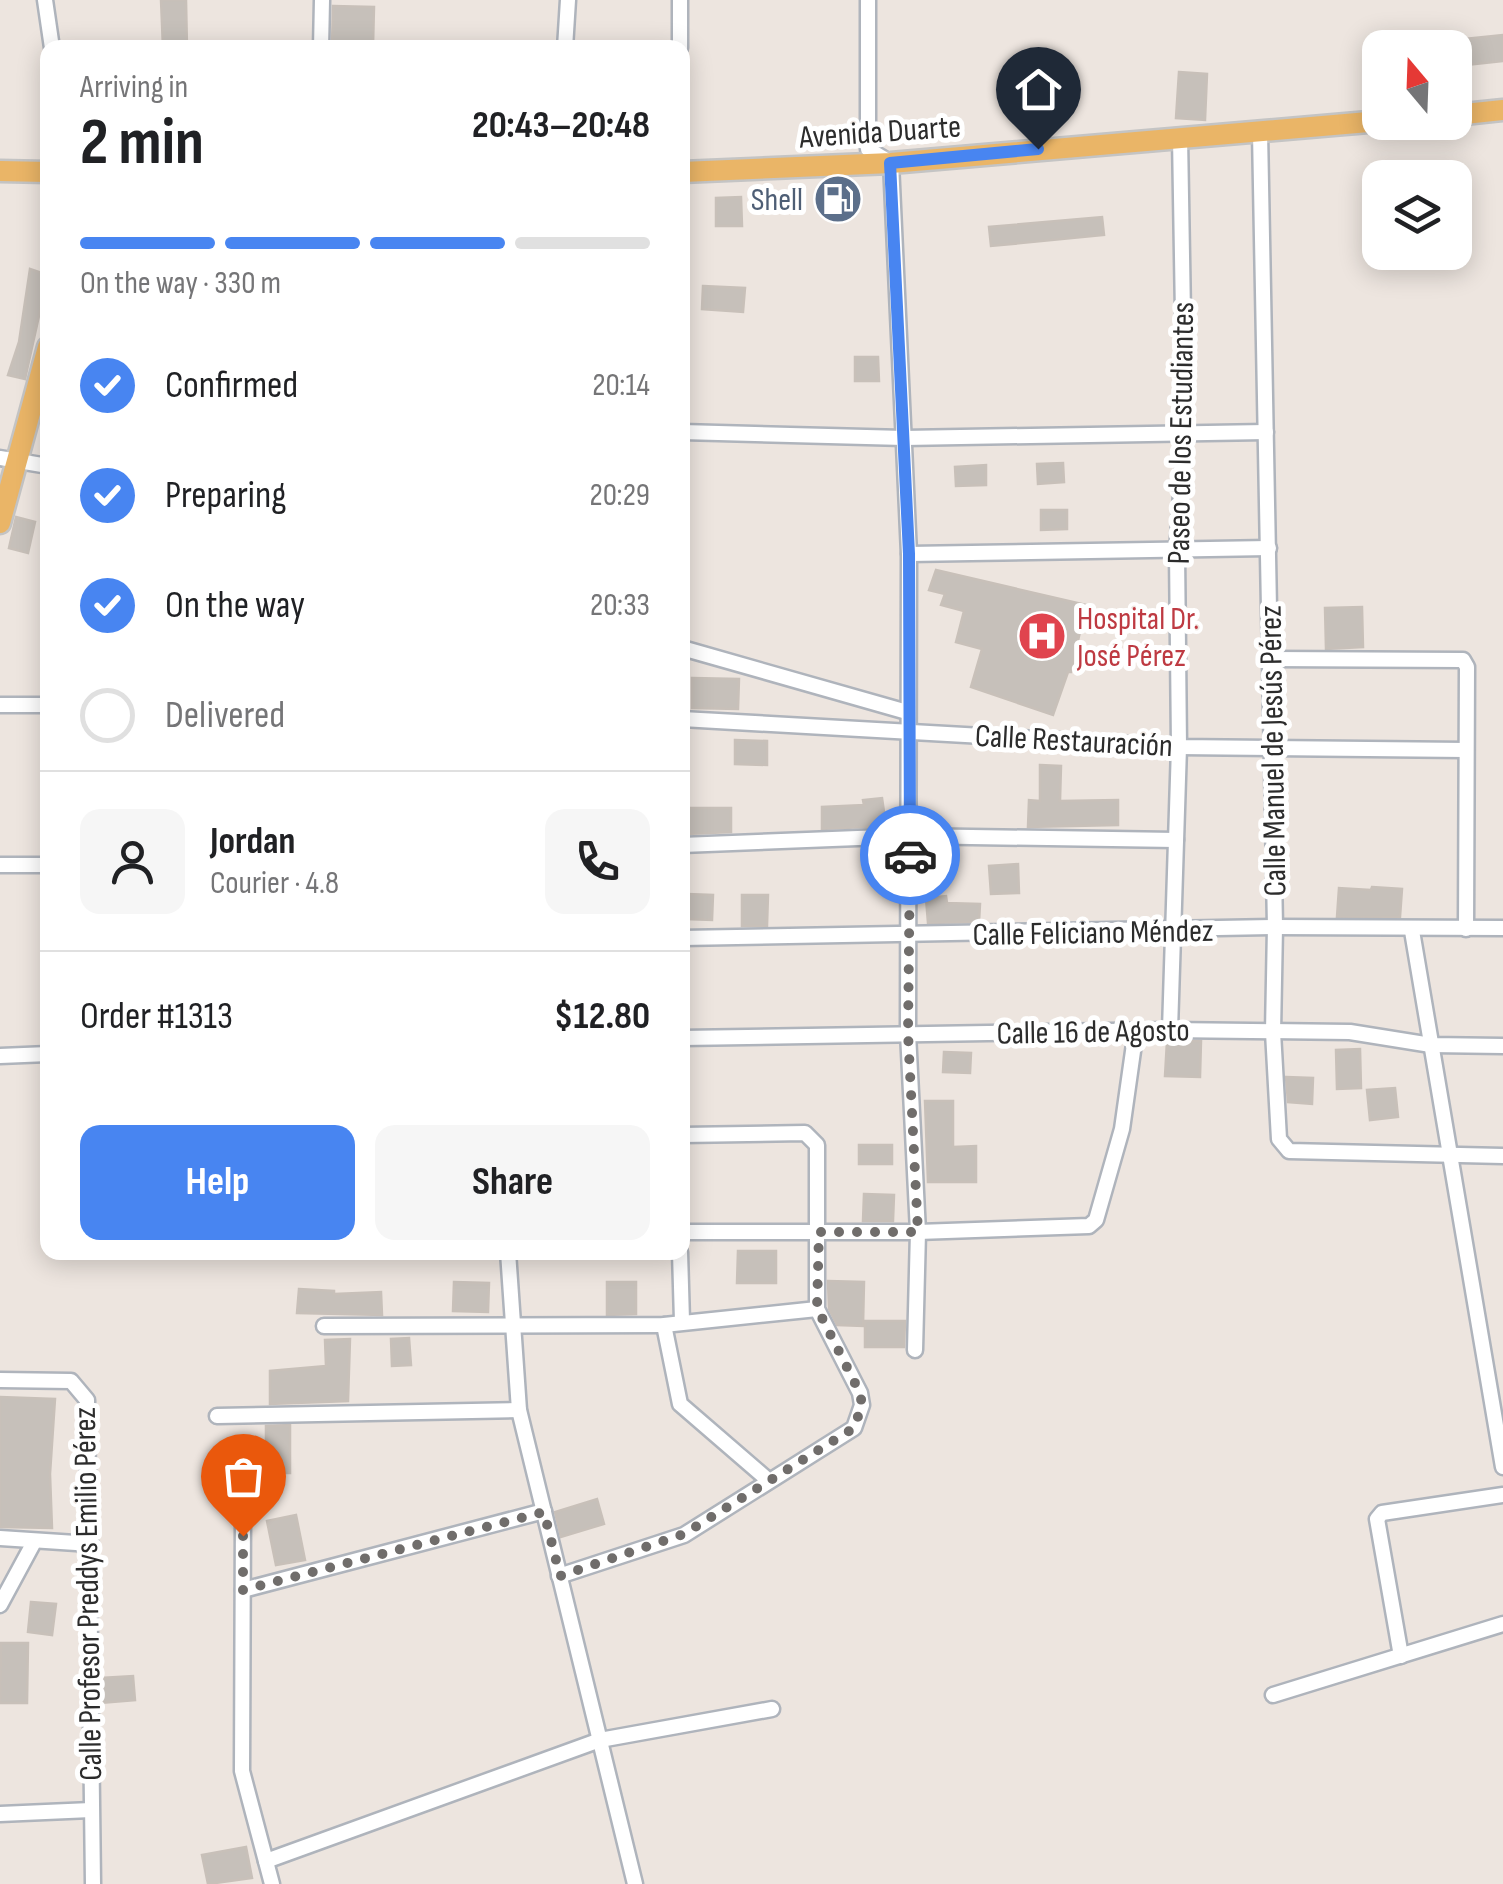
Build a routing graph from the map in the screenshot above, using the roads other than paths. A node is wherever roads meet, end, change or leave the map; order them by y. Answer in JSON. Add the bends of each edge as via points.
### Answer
{"nodes":[{"id":1,"x":45,"y":0,"type":"edge"},
{"id":2,"x":322,"y":0,"type":"edge"},
{"id":3,"x":568,"y":0,"type":"edge"},
{"id":4,"x":680,"y":0,"type":"edge"},
{"id":5,"x":868,"y":0,"type":"edge"},
{"id":6,"x":51,"y":40,"type":"edge"},
{"id":7,"x":321,"y":40,"type":"edge"},
{"id":8,"x":566,"y":40,"type":"edge"},
{"id":9,"x":680,"y":40,"type":"edge"},
{"id":10,"x":1503,"y":110,"type":"edge"},
{"id":11,"x":1472,"y":113,"type":"edge"},
{"id":12,"x":1362,"y":124,"type":"edge"},
{"id":13,"x":1260,"y":132,"type":"junction"},
{"id":14,"x":1180,"y":137,"type":"junction"},
{"id":15,"x":890,"y":163,"type":"junction"},
{"id":16,"x":0,"y":171,"type":"edge"},
{"id":17,"x":40,"y":172,"type":"edge"},
{"id":18,"x":690,"y":172,"type":"edge"},
{"id":19,"x":40,"y":367,"type":"edge"},
{"id":20,"x":690,"y":432,"type":"edge"},
{"id":21,"x":1266,"y":432,"type":"junction"},
{"id":22,"x":1185,"y":434,"type":"junction"},
{"id":23,"x":904,"y":438,"type":"junction"},
{"id":24,"x":7,"y":459,"type":"edge"},
{"id":25,"x":40,"y":465,"type":"edge"},
{"id":26,"x":0,"y":522,"type":"edge"},
{"id":27,"x":1269,"y":548,"type":"junction"},
{"id":28,"x":1177,"y":552,"type":"junction"},
{"id":29,"x":909,"y":554,"type":"junction"},
{"id":30,"x":690,"y":650,"type":"edge"},
{"id":31,"x":1271,"y":659,"type":"junction"},
{"id":32,"x":0,"y":704,"type":"edge"},
{"id":33,"x":40,"y":705,"type":"edge"},
{"id":34,"x":907,"y":712,"type":"junction"},
{"id":35,"x":690,"y":719,"type":"edge"},
{"id":36,"x":908,"y":730,"type":"junction"},
{"id":37,"x":1272,"y":746,"type":"junction"},
{"id":38,"x":1179,"y":747,"type":"junction"},
{"id":39,"x":1466,"y":750,"type":"junction"},
{"id":40,"x":909,"y":836,"type":"junction"},
{"id":41,"x":1176,"y":840,"type":"junction"},
{"id":42,"x":690,"y":846,"type":"edge"},
{"id":43,"x":40,"y":865,"type":"edge"},
{"id":44,"x":0,"y":866,"type":"edge"},
{"id":45,"x":1275,"y":927,"type":"junction"},
{"id":46,"x":1503,"y":928,"type":"edge"},
{"id":47,"x":1466,"y":929,"type":"junction"},
{"id":48,"x":1174,"y":930,"type":"junction"},
{"id":49,"x":1412,"y":930,"type":"junction"},
{"id":50,"x":911,"y":936,"type":"junction"},
{"id":51,"x":690,"y":938,"type":"edge"},
{"id":52,"x":1136,"y":1030,"type":"junction"},
{"id":53,"x":1170,"y":1030,"type":"junction"},
{"id":54,"x":1272,"y":1032,"type":"junction"},
{"id":55,"x":908,"y":1033,"type":"junction"},
{"id":56,"x":690,"y":1038,"type":"edge"},
{"id":57,"x":1431,"y":1046,"type":"junction"},
{"id":58,"x":1503,"y":1046,"type":"edge"},
{"id":59,"x":40,"y":1054,"type":"edge"},
{"id":60,"x":0,"y":1056,"type":"edge"},
{"id":61,"x":690,"y":1136,"type":"edge"},
{"id":62,"x":1449,"y":1155,"type":"junction"},
{"id":63,"x":1503,"y":1156,"type":"edge"},
{"id":64,"x":690,"y":1232,"type":"edge"},
{"id":65,"x":819,"y":1232,"type":"junction"},
{"id":66,"x":918,"y":1232,"type":"junction"},
{"id":67,"x":509,"y":1260,"type":"edge"},
{"id":68,"x":680,"y":1260,"type":"edge"},
{"id":69,"x":817,"y":1308,"type":"junction"},
{"id":70,"x":682,"y":1321,"type":"junction"},
{"id":71,"x":513,"y":1324,"type":"junction"},
{"id":72,"x":664,"y":1325,"type":"junction"},
{"id":73,"x":324,"y":1326,"type":"dead end"},
{"id":74,"x":916,"y":1350,"type":"dead end"},
{"id":75,"x":0,"y":1380,"type":"edge"},
{"id":76,"x":519,"y":1410,"type":"junction"},
{"id":77,"x":217,"y":1416,"type":"dead end"},
{"id":78,"x":1503,"y":1467,"type":"edge"},
{"id":79,"x":768,"y":1480,"type":"junction"},
{"id":80,"x":1503,"y":1494,"type":"edge"},
{"id":81,"x":244,"y":1509,"type":"dead end"},
{"id":82,"x":544,"y":1512,"type":"junction"},
{"id":83,"x":0,"y":1538,"type":"edge"},
{"id":84,"x":34,"y":1542,"type":"junction"},
{"id":85,"x":90,"y":1544,"type":"junction"},
{"id":86,"x":560,"y":1576,"type":"junction"},
{"id":87,"x":243,"y":1590,"type":"junction"},
{"id":88,"x":0,"y":1605,"type":"edge"},
{"id":89,"x":1503,"y":1624,"type":"edge"},
{"id":90,"x":1401,"y":1656,"type":"junction"},
{"id":91,"x":1273,"y":1695,"type":"dead end"},
{"id":92,"x":772,"y":1708,"type":"dead end"},
{"id":93,"x":600,"y":1740,"type":"junction"},
{"id":94,"x":91,"y":1810,"type":"junction"},
{"id":95,"x":0,"y":1814,"type":"edge"},
{"id":96,"x":266,"y":1861,"type":"junction"},
{"id":97,"x":93,"y":1884,"type":"edge"},
{"id":98,"x":272,"y":1884,"type":"edge"},
{"id":99,"x":635,"y":1884,"type":"edge"}],
"edges":[{"from":1,"to":6,"type":"street"},
{"from":2,"to":7,"type":"street"},
{"from":3,"to":8,"type":"street"},
{"from":4,"to":9,"type":"street"},
{"from":5,"to":15,"type":"street","via":[[868,149]]},
{"from":10,"to":11,"type":"main road"},
{"from":12,"to":13,"type":"main road","name":"Avenida Duarte"},
{"from":13,"to":14,"type":"main road","name":"Avenida Duarte"},
{"from":13,"to":21,"type":"street","name":"Calle Manuel de Jesús Pérez"},
{"from":14,"to":15,"type":"main road","name":"Avenida Duarte"},
{"from":14,"to":22,"type":"street","name":"Paseo de los Estudiantes"},
{"from":15,"to":18,"type":"main road","name":"Avenida Duarte"},
{"from":15,"to":23,"type":"street"},
{"from":16,"to":17,"type":"main road"},
{"from":19,"to":24,"type":"main road"},
{"from":20,"to":23,"type":"street"},
{"from":21,"to":22,"type":"street"},
{"from":21,"to":27,"type":"street","name":"Calle Manuel de Jesús Pérez"},
{"from":22,"to":23,"type":"street"},
{"from":22,"to":28,"type":"street","name":"Paseo de los Estudiantes"},
{"from":23,"to":29,"type":"street"},
{"from":24,"to":25,"type":"street"},
{"from":24,"to":26,"type":"main road"},
{"from":27,"to":28,"type":"street"},
{"from":27,"to":31,"type":"street","name":"Calle Manuel de Jesús Pérez"},
{"from":28,"to":29,"type":"street"},
{"from":28,"to":38,"type":"street","name":"Paseo de los Estudiantes"},
{"from":29,"to":34,"type":"street"},
{"from":30,"to":34,"type":"street"},
{"from":31,"to":37,"type":"street","name":"Calle Manuel de Jesús Pérez"},
{"from":31,"to":39,"type":"street","via":[[1463,660]]},
{"from":32,"to":33,"type":"street"},
{"from":34,"to":36,"type":"street"},
{"from":35,"to":36,"type":"street","name":"Calle Restauración"},
{"from":36,"to":38,"type":"street","name":"Calle Restauración"},
{"from":36,"to":40,"type":"street"},
{"from":37,"to":38,"type":"street","name":"Calle Restauración"},
{"from":37,"to":39,"type":"street","name":"Calle Restauración"},
{"from":37,"to":45,"type":"street","name":"Calle Manuel de Jesús Pérez"},
{"from":38,"to":41,"type":"street","name":"Paseo de los Estudiantes"},
{"from":39,"to":47,"type":"street"},
{"from":40,"to":41,"type":"street"},
{"from":40,"to":42,"type":"street"},
{"from":40,"to":50,"type":"street"},
{"from":41,"to":48,"type":"street","name":"Paseo de los Estudiantes"},
{"from":43,"to":44,"type":"street"},
{"from":45,"to":48,"type":"street","name":"Calle Feliciano Méndez"},
{"from":45,"to":49,"type":"street","name":"Calle Feliciano Méndez"},
{"from":45,"to":54,"type":"street","name":"Calle Manuel de Jesús Pérez"},
{"from":46,"to":47,"type":"street","name":"Calle Feliciano Méndez"},
{"from":47,"to":49,"type":"street","name":"Calle Feliciano Méndez"},
{"from":48,"to":50,"type":"street","name":"Calle Feliciano Méndez"},
{"from":48,"to":53,"type":"street","name":"Paseo de los Estudiantes"},
{"from":49,"to":57,"type":"street"},
{"from":50,"to":51,"type":"street","name":"Calle Feliciano Méndez"},
{"from":50,"to":55,"type":"street"},
{"from":52,"to":53,"type":"street","name":"Calle 16 de Agosto"},
{"from":52,"to":55,"type":"street","name":"Calle 16 de Agosto"},
{"from":52,"to":66,"type":"street","via":[[1122,1128],[1096,1220],[1089,1226]]},
{"from":53,"to":54,"type":"street","name":"Calle 16 de Agosto"},
{"from":54,"to":57,"type":"street","name":"Calle 16 de Agosto","via":[[1350,1032]]},
{"from":54,"to":62,"type":"street","name":"Calle Manuel de Jesús Pérez","via":[[1282,1148]]},
{"from":55,"to":56,"type":"street","name":"Calle 16 de Agosto"},
{"from":55,"to":66,"type":"street"},
{"from":57,"to":58,"type":"street","name":"Calle 16 de Agosto"},
{"from":57,"to":62,"type":"street"},
{"from":59,"to":60,"type":"street"},
{"from":61,"to":65,"type":"street","via":[[812,1137]]},
{"from":62,"to":63,"type":"street","name":"Calle Manuel de Jesús Pérez"},
{"from":62,"to":78,"type":"street"},
{"from":64,"to":65,"type":"street"},
{"from":65,"to":66,"type":"street"},
{"from":65,"to":69,"type":"street"},
{"from":66,"to":74,"type":"street"},
{"from":67,"to":71,"type":"street"},
{"from":68,"to":70,"type":"street"},
{"from":69,"to":70,"type":"street"},
{"from":69,"to":79,"type":"street","via":[[860,1393],[859,1418],[854,1428]]},
{"from":70,"to":72,"type":"street"},
{"from":71,"to":72,"type":"street"},
{"from":71,"to":73,"type":"street"},
{"from":71,"to":76,"type":"street"},
{"from":72,"to":79,"type":"street","via":[[680,1404]]},
{"from":75,"to":85,"type":"street","name":"Calle Profesor Preddys Emilio Pérez","via":[[70,1381],[87,1400]]},
{"from":76,"to":77,"type":"street"},
{"from":76,"to":82,"type":"street"},
{"from":79,"to":86,"type":"street","via":[[684,1534]]},
{"from":80,"to":90,"type":"street","via":[[1382,1513],[1378,1519]]},
{"from":81,"to":87,"type":"street"},
{"from":82,"to":86,"type":"street"},
{"from":82,"to":87,"type":"street"},
{"from":83,"to":84,"type":"street"},
{"from":84,"to":85,"type":"street"},
{"from":84,"to":88,"type":"street"},
{"from":85,"to":94,"type":"street","name":"Calle Profesor Preddys Emilio Pérez"},
{"from":86,"to":93,"type":"street"},
{"from":87,"to":96,"type":"street","via":[[242,1771]]},
{"from":89,"to":90,"type":"street"},
{"from":90,"to":91,"type":"street"},
{"from":92,"to":93,"type":"street"},
{"from":93,"to":96,"type":"street"},
{"from":93,"to":99,"type":"street"},
{"from":94,"to":95,"type":"street"},
{"from":94,"to":97,"type":"street","name":"Calle Profesor Preddys Emilio Pérez"},
{"from":96,"to":98,"type":"street"}]}
